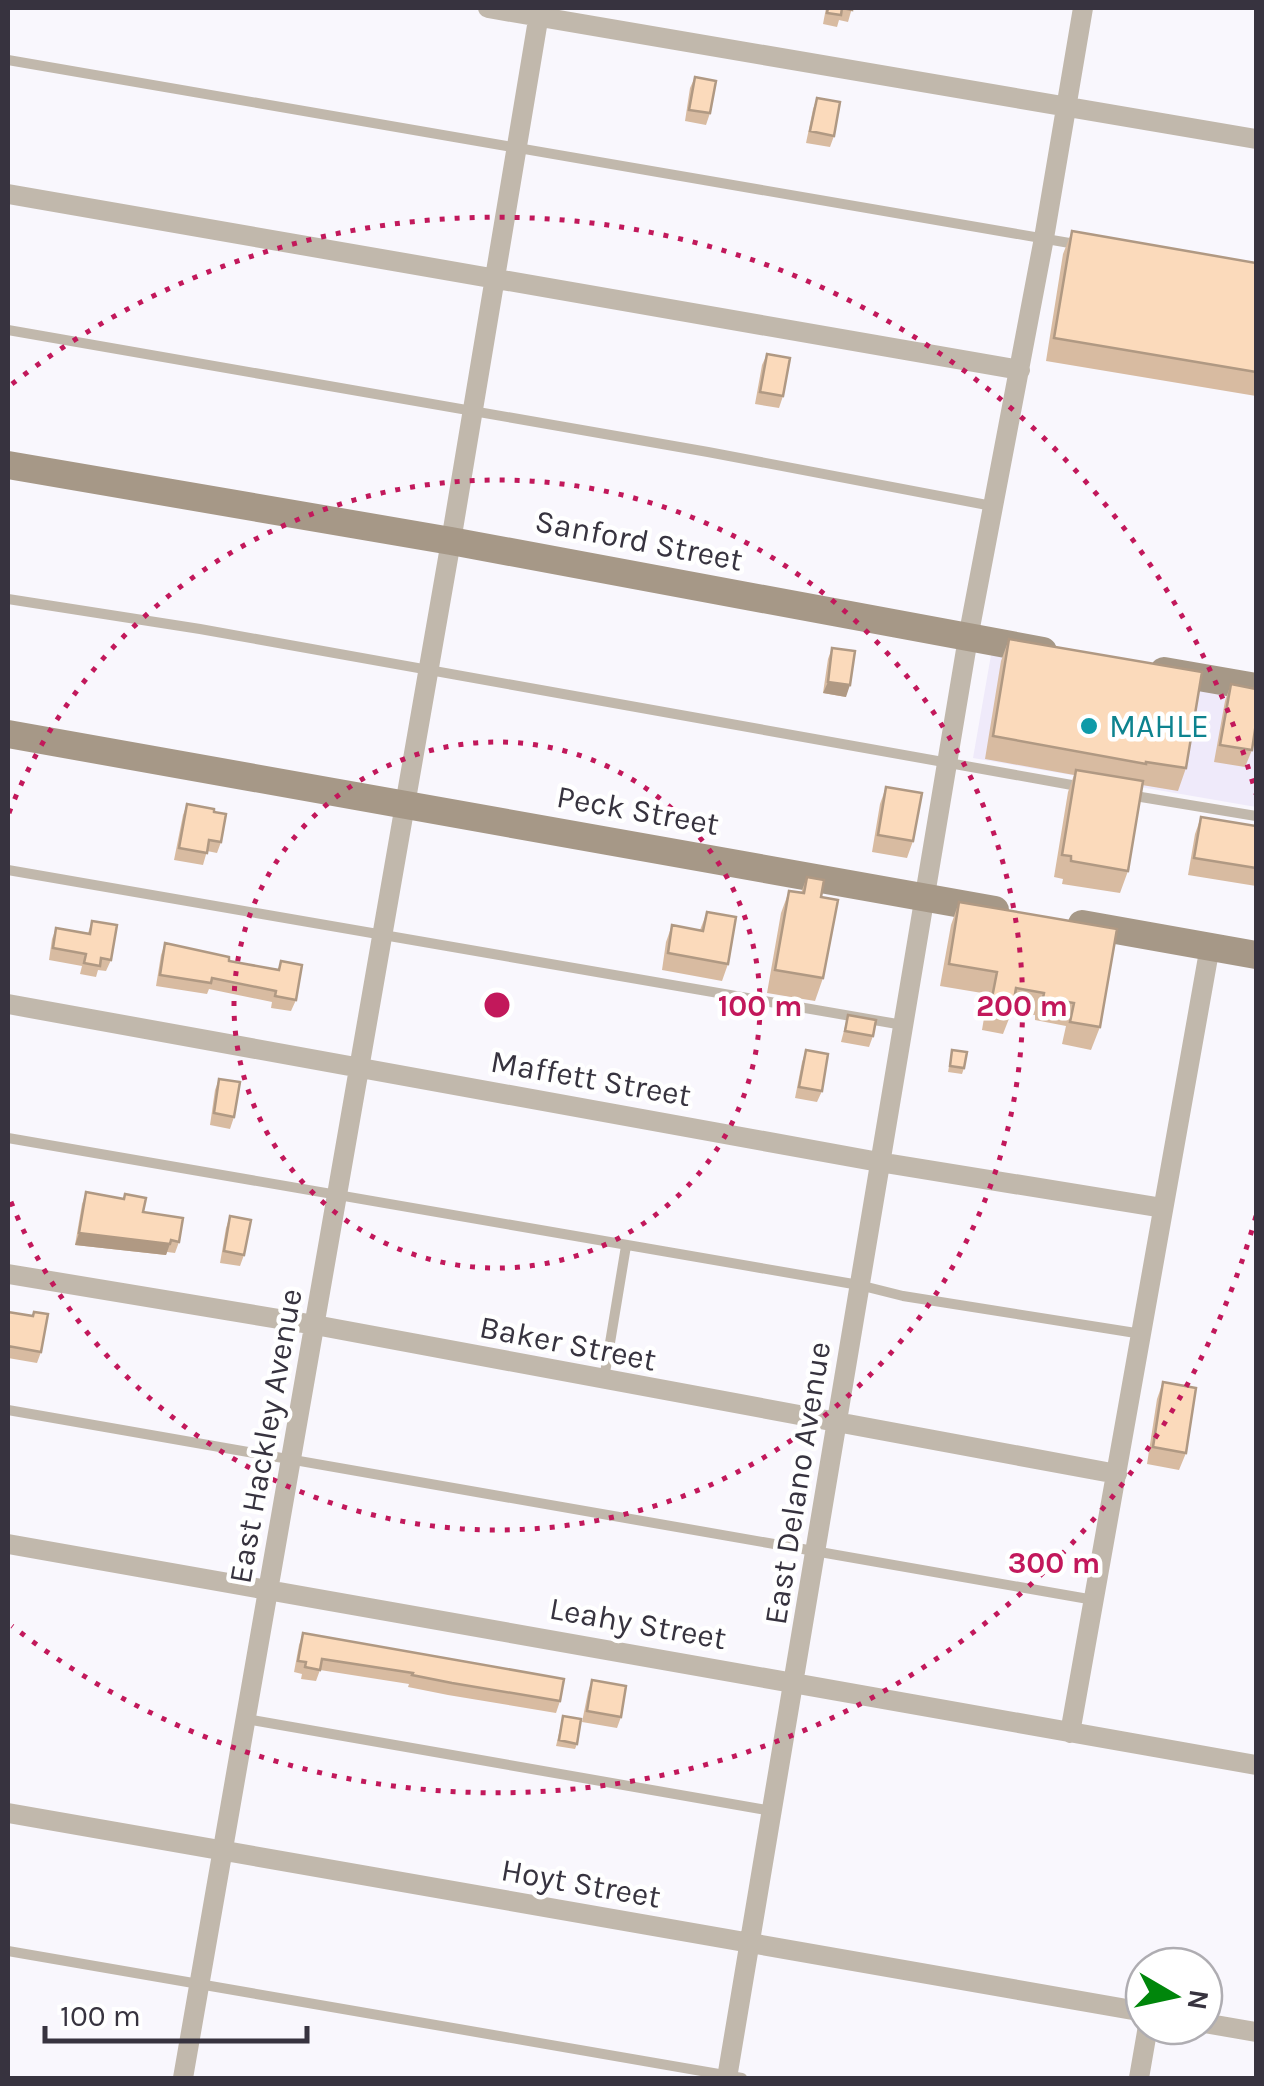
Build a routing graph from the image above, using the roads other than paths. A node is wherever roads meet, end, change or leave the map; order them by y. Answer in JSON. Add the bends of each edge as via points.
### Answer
{"nodes":[{"id":1,"x":488,"y":8,"type":"edge"},
{"id":2,"x":1084,"y":8,"type":"edge"},
{"id":3,"x":540,"y":12,"type":"edge"},
{"id":4,"x":8,"y":60,"type":"edge"},
{"id":5,"x":1067,"y":106,"type":"junction"},
{"id":6,"x":1256,"y":139,"type":"edge"},
{"id":7,"x":518,"y":146,"type":"junction"},
{"id":8,"x":8,"y":194,"type":"edge"},
{"id":9,"x":1044,"y":238,"type":"junction"},
{"id":10,"x":1102,"y":249,"type":"edge"},
{"id":11,"x":495,"y":279,"type":"junction"},
{"id":12,"x":8,"y":330,"type":"edge"},
{"id":13,"x":1020,"y":370,"type":"junction"},
{"id":14,"x":473,"y":411,"type":"junction"},
{"id":15,"x":8,"y":465,"type":"edge"},
{"id":16,"x":993,"y":506,"type":"junction"},
{"id":17,"x":451,"y":541,"type":"junction"},
{"id":18,"x":8,"y":599,"type":"edge"},
{"id":19,"x":968,"y":638,"type":"junction"},
{"id":20,"x":1064,"y":654,"type":"edge"},
{"id":21,"x":1141,"y":667,"type":"edge"},
{"id":22,"x":428,"y":672,"type":"junction"},
{"id":23,"x":1256,"y":686,"type":"edge"},
{"id":24,"x":8,"y":734,"type":"edge"},
{"id":25,"x":947,"y":762,"type":"junction"},
{"id":26,"x":1092,"y":788,"type":"edge"},
{"id":27,"x":1111,"y":792,"type":"edge"},
{"id":28,"x":404,"y":804,"type":"junction"},
{"id":29,"x":1256,"y":816,"type":"edge"},
{"id":30,"x":8,"y":870,"type":"edge"},
{"id":31,"x":924,"y":898,"type":"junction"},
{"id":32,"x":1020,"y":914,"type":"edge"},
{"id":33,"x":1058,"y":920,"type":"edge"},
{"id":34,"x":381,"y":936,"type":"junction"},
{"id":35,"x":1210,"y":946,"type":"junction"},
{"id":36,"x":1256,"y":955,"type":"edge"},
{"id":37,"x":8,"y":1004,"type":"edge"},
{"id":38,"x":903,"y":1025,"type":"junction"},
{"id":39,"x":358,"y":1066,"type":"junction"},
{"id":40,"x":8,"y":1138,"type":"edge"},
{"id":41,"x":879,"y":1162,"type":"junction"},
{"id":42,"x":336,"y":1196,"type":"junction"},
{"id":43,"x":1164,"y":1208,"type":"junction"},
{"id":44,"x":626,"y":1246,"type":"junction"},
{"id":45,"x":8,"y":1274,"type":"edge"},
{"id":46,"x":859,"y":1285,"type":"junction"},
{"id":47,"x":315,"y":1325,"type":"junction"},
{"id":48,"x":1142,"y":1334,"type":"junction"},
{"id":49,"x":604,"y":1380,"type":"junction"},
{"id":50,"x":8,"y":1410,"type":"edge"},
{"id":51,"x":837,"y":1423,"type":"junction"},
{"id":52,"x":292,"y":1460,"type":"junction"},
{"id":53,"x":1117,"y":1474,"type":"junction"},
{"id":54,"x":8,"y":1544,"type":"edge"},
{"id":55,"x":816,"y":1552,"type":"junction"},
{"id":56,"x":270,"y":1588,"type":"junction"},
{"id":57,"x":1095,"y":1600,"type":"junction"},
{"id":58,"x":795,"y":1682,"type":"junction"},
{"id":59,"x":246,"y":1719,"type":"junction"},
{"id":60,"x":1070,"y":1734,"type":"junction"},
{"id":61,"x":1256,"y":1765,"type":"edge"},
{"id":62,"x":773,"y":1811,"type":"junction"},
{"id":63,"x":8,"y":1814,"type":"edge"},
{"id":64,"x":223,"y":1850,"type":"junction"},
{"id":65,"x":751,"y":1943,"type":"junction"},
{"id":66,"x":8,"y":1951,"type":"edge"},
{"id":67,"x":200,"y":1984,"type":"junction"},
{"id":68,"x":1124,"y":2008,"type":"edge"},
{"id":69,"x":1224,"y":2026,"type":"edge"},
{"id":70,"x":1256,"y":2032,"type":"edge"},
{"id":71,"x":1145,"y":2046,"type":"edge"},
{"id":72,"x":183,"y":2078,"type":"edge"},
{"id":73,"x":732,"y":2078,"type":"edge"},
{"id":74,"x":1139,"y":2078,"type":"edge"}],
"edges":[{"from":1,"to":3,"type":"street"},
{"from":2,"to":5,"type":"street","name":"East Delano Avenue"},
{"from":3,"to":5,"type":"street"},
{"from":3,"to":7,"type":"street","name":"East Hackley Avenue"},
{"from":4,"to":7,"type":"lane"},
{"from":5,"to":6,"type":"street"},
{"from":5,"to":9,"type":"street","name":"East Delano Avenue"},
{"from":7,"to":9,"type":"lane"},
{"from":7,"to":11,"type":"street","name":"East Hackley Avenue"},
{"from":8,"to":11,"type":"street"},
{"from":9,"to":10,"type":"lane"},
{"from":9,"to":13,"type":"street","name":"East Delano Avenue"},
{"from":11,"to":13,"type":"street"},
{"from":11,"to":14,"type":"street","name":"East Hackley Avenue"},
{"from":12,"to":14,"type":"lane"},
{"from":13,"to":16,"type":"street","name":"East Delano Avenue"},
{"from":14,"to":16,"type":"lane"},
{"from":14,"to":17,"type":"street","name":"East Hackley Avenue"},
{"from":15,"to":17,"type":"street","name":"Sanford Street"},
{"from":16,"to":19,"type":"street","name":"East Delano Avenue"},
{"from":17,"to":19,"type":"street","name":"Sanford Street"},
{"from":17,"to":22,"type":"street","name":"East Hackley Avenue"},
{"from":18,"to":22,"type":"lane"},
{"from":19,"to":20,"type":"street","name":"Sanford Street"},
{"from":19,"to":25,"type":"street","name":"East Delano Avenue"},
{"from":21,"to":23,"type":"street"},
{"from":22,"to":25,"type":"lane"},
{"from":22,"to":28,"type":"street","name":"East Hackley Avenue"},
{"from":24,"to":28,"type":"street","name":"Peck Street"},
{"from":25,"to":26,"type":"lane"},
{"from":25,"to":31,"type":"street","name":"East Delano Avenue"},
{"from":27,"to":29,"type":"lane"},
{"from":28,"to":31,"type":"street","name":"Peck Street"},
{"from":28,"to":34,"type":"street","name":"East Hackley Avenue"},
{"from":30,"to":34,"type":"lane"},
{"from":31,"to":32,"type":"street","name":"Peck Street"},
{"from":31,"to":38,"type":"street","name":"East Delano Avenue"},
{"from":33,"to":35,"type":"street"},
{"from":34,"to":38,"type":"lane"},
{"from":34,"to":39,"type":"street","name":"East Hackley Avenue"},
{"from":35,"to":36,"type":"street"},
{"from":35,"to":43,"type":"street"},
{"from":37,"to":39,"type":"street","name":"Maffett Street"},
{"from":38,"to":41,"type":"street","name":"East Delano Avenue"},
{"from":39,"to":41,"type":"street","name":"Maffett Street"},
{"from":39,"to":42,"type":"street","name":"East Hackley Avenue"},
{"from":40,"to":42,"type":"lane"},
{"from":41,"to":43,"type":"street","name":"Maffett Street"},
{"from":41,"to":46,"type":"street","name":"East Delano Avenue"},
{"from":42,"to":44,"type":"lane"},
{"from":42,"to":47,"type":"street","name":"East Hackley Avenue"},
{"from":43,"to":48,"type":"street"},
{"from":44,"to":46,"type":"lane"},
{"from":44,"to":49,"type":"lane"},
{"from":45,"to":47,"type":"street","name":"Baker Street"},
{"from":46,"to":48,"type":"lane"},
{"from":46,"to":51,"type":"street","name":"East Delano Avenue"},
{"from":47,"to":49,"type":"street","name":"Baker Street"},
{"from":47,"to":52,"type":"street","name":"East Hackley Avenue"},
{"from":48,"to":53,"type":"street"},
{"from":49,"to":51,"type":"street","name":"Baker Street"},
{"from":50,"to":52,"type":"lane"},
{"from":51,"to":53,"type":"street","name":"Baker Street"},
{"from":51,"to":55,"type":"street","name":"East Delano Avenue"},
{"from":52,"to":55,"type":"lane"},
{"from":52,"to":56,"type":"street","name":"East Hackley Avenue"},
{"from":53,"to":57,"type":"street"},
{"from":54,"to":56,"type":"street","name":"Leahy Street"},
{"from":55,"to":57,"type":"lane"},
{"from":55,"to":58,"type":"street","name":"East Delano Avenue"},
{"from":56,"to":58,"type":"street","name":"Leahy Street"},
{"from":56,"to":59,"type":"street","name":"East Hackley Avenue"},
{"from":57,"to":60,"type":"street"},
{"from":58,"to":60,"type":"street","name":"Leahy Street"},
{"from":58,"to":62,"type":"street","name":"East Delano Avenue"},
{"from":59,"to":62,"type":"lane"},
{"from":59,"to":64,"type":"street","name":"East Hackley Avenue"},
{"from":60,"to":61,"type":"street","name":"Leahy Street"},
{"from":62,"to":65,"type":"street","name":"East Delano Avenue"},
{"from":63,"to":64,"type":"street","name":"Hoyt Street"},
{"from":64,"to":65,"type":"street","name":"Hoyt Street"},
{"from":64,"to":67,"type":"street","name":"East Hackley Avenue"},
{"from":65,"to":68,"type":"street","name":"Hoyt Street"},
{"from":65,"to":73,"type":"street","name":"East Delano Avenue"},
{"from":66,"to":67,"type":"lane"},
{"from":67,"to":72,"type":"street","name":"East Hackley Avenue"},
{"from":67,"to":73,"type":"lane"},
{"from":69,"to":70,"type":"street"},
{"from":71,"to":74,"type":"street"}]}
